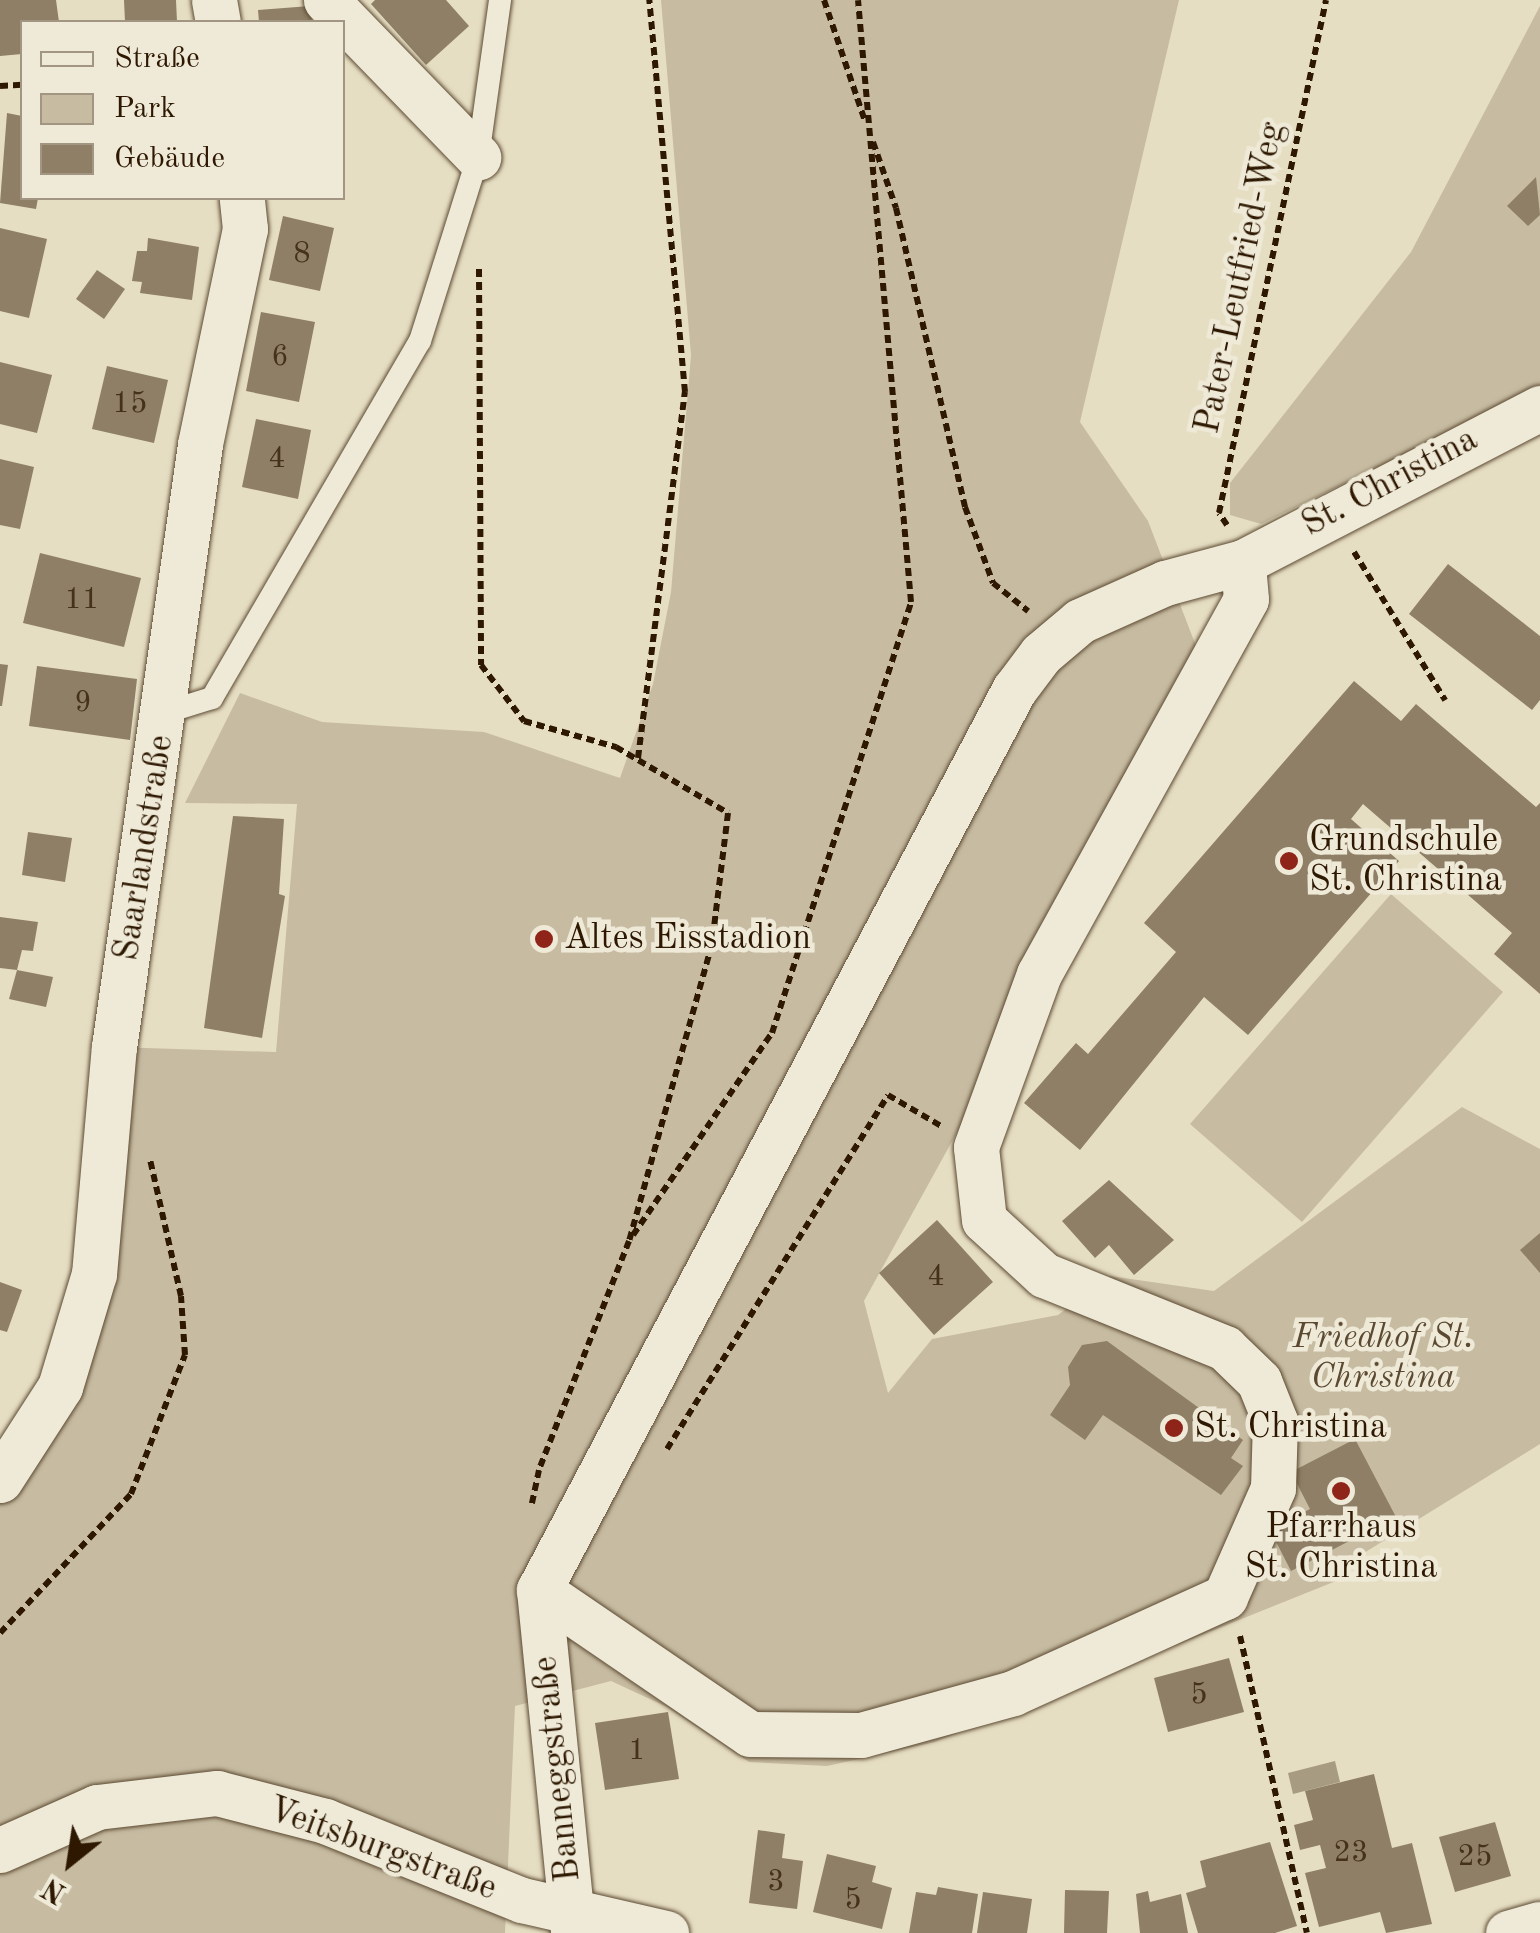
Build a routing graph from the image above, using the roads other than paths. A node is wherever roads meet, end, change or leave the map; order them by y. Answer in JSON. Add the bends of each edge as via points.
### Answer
{"nodes":[{"id":1,"x":326,"y":0,"type":"edge"},
{"id":2,"x":500,"y":0,"type":"edge"},
{"id":3,"x":478,"y":158,"type":"junction"},
{"id":4,"x":242,"y":200,"type":"edge"},
{"id":5,"x":1540,"y":408,"type":"edge"},
{"id":6,"x":1243,"y":562,"type":"junction"},
{"id":7,"x":167,"y":712,"type":"junction"},
{"id":8,"x":0,"y":1480,"type":"edge"},
{"id":9,"x":539,"y":1590,"type":"junction"},
{"id":10,"x":0,"y":1850,"type":"edge"},
{"id":11,"x":574,"y":1924,"type":"edge"},
{"id":12,"x":1540,"y":1924,"type":"edge"},
{"id":13,"x":666,"y":1933,"type":"edge"},
{"id":14,"x":1508,"y":1933,"type":"edge"}],
"edges":[{"from":1,"to":3,"type":"street"},
{"from":2,"to":3,"type":"lane"},
{"from":3,"to":7,"type":"lane","via":[[420,341],[212,698]]},
{"from":4,"to":7,"type":"street","name":"Saarlandstraße","via":[[245,229],[200,444]]},
{"from":5,"to":6,"type":"street","name":"St. Christina"},
{"from":6,"to":9,"type":"street","name":"St. Christina","via":[[1165,583],[1080,620],[1014,690]]},
{"from":6,"to":9,"type":"street","via":[[1246,599],[1039,974],[976,1147],[984,1220],[1044,1275],[1225,1348],[1258,1381],[1275,1421],[1273,1488],[1225,1597],[1013,1694],[861,1735],[750,1734]]},
{"from":7,"to":8,"type":"street","name":"Saarlandstraße","via":[[106,1119],[94,1274],[60,1388]]},
{"from":9,"to":11,"type":"street","name":"Banneggstraße"},
{"from":10,"to":11,"type":"street","name":"Veitsburgstraße","via":[[98,1807],[218,1794],[324,1820]]},
{"from":11,"to":13,"type":"street","name":"Banneggstraße"},
{"from":12,"to":14,"type":"street"}]}
